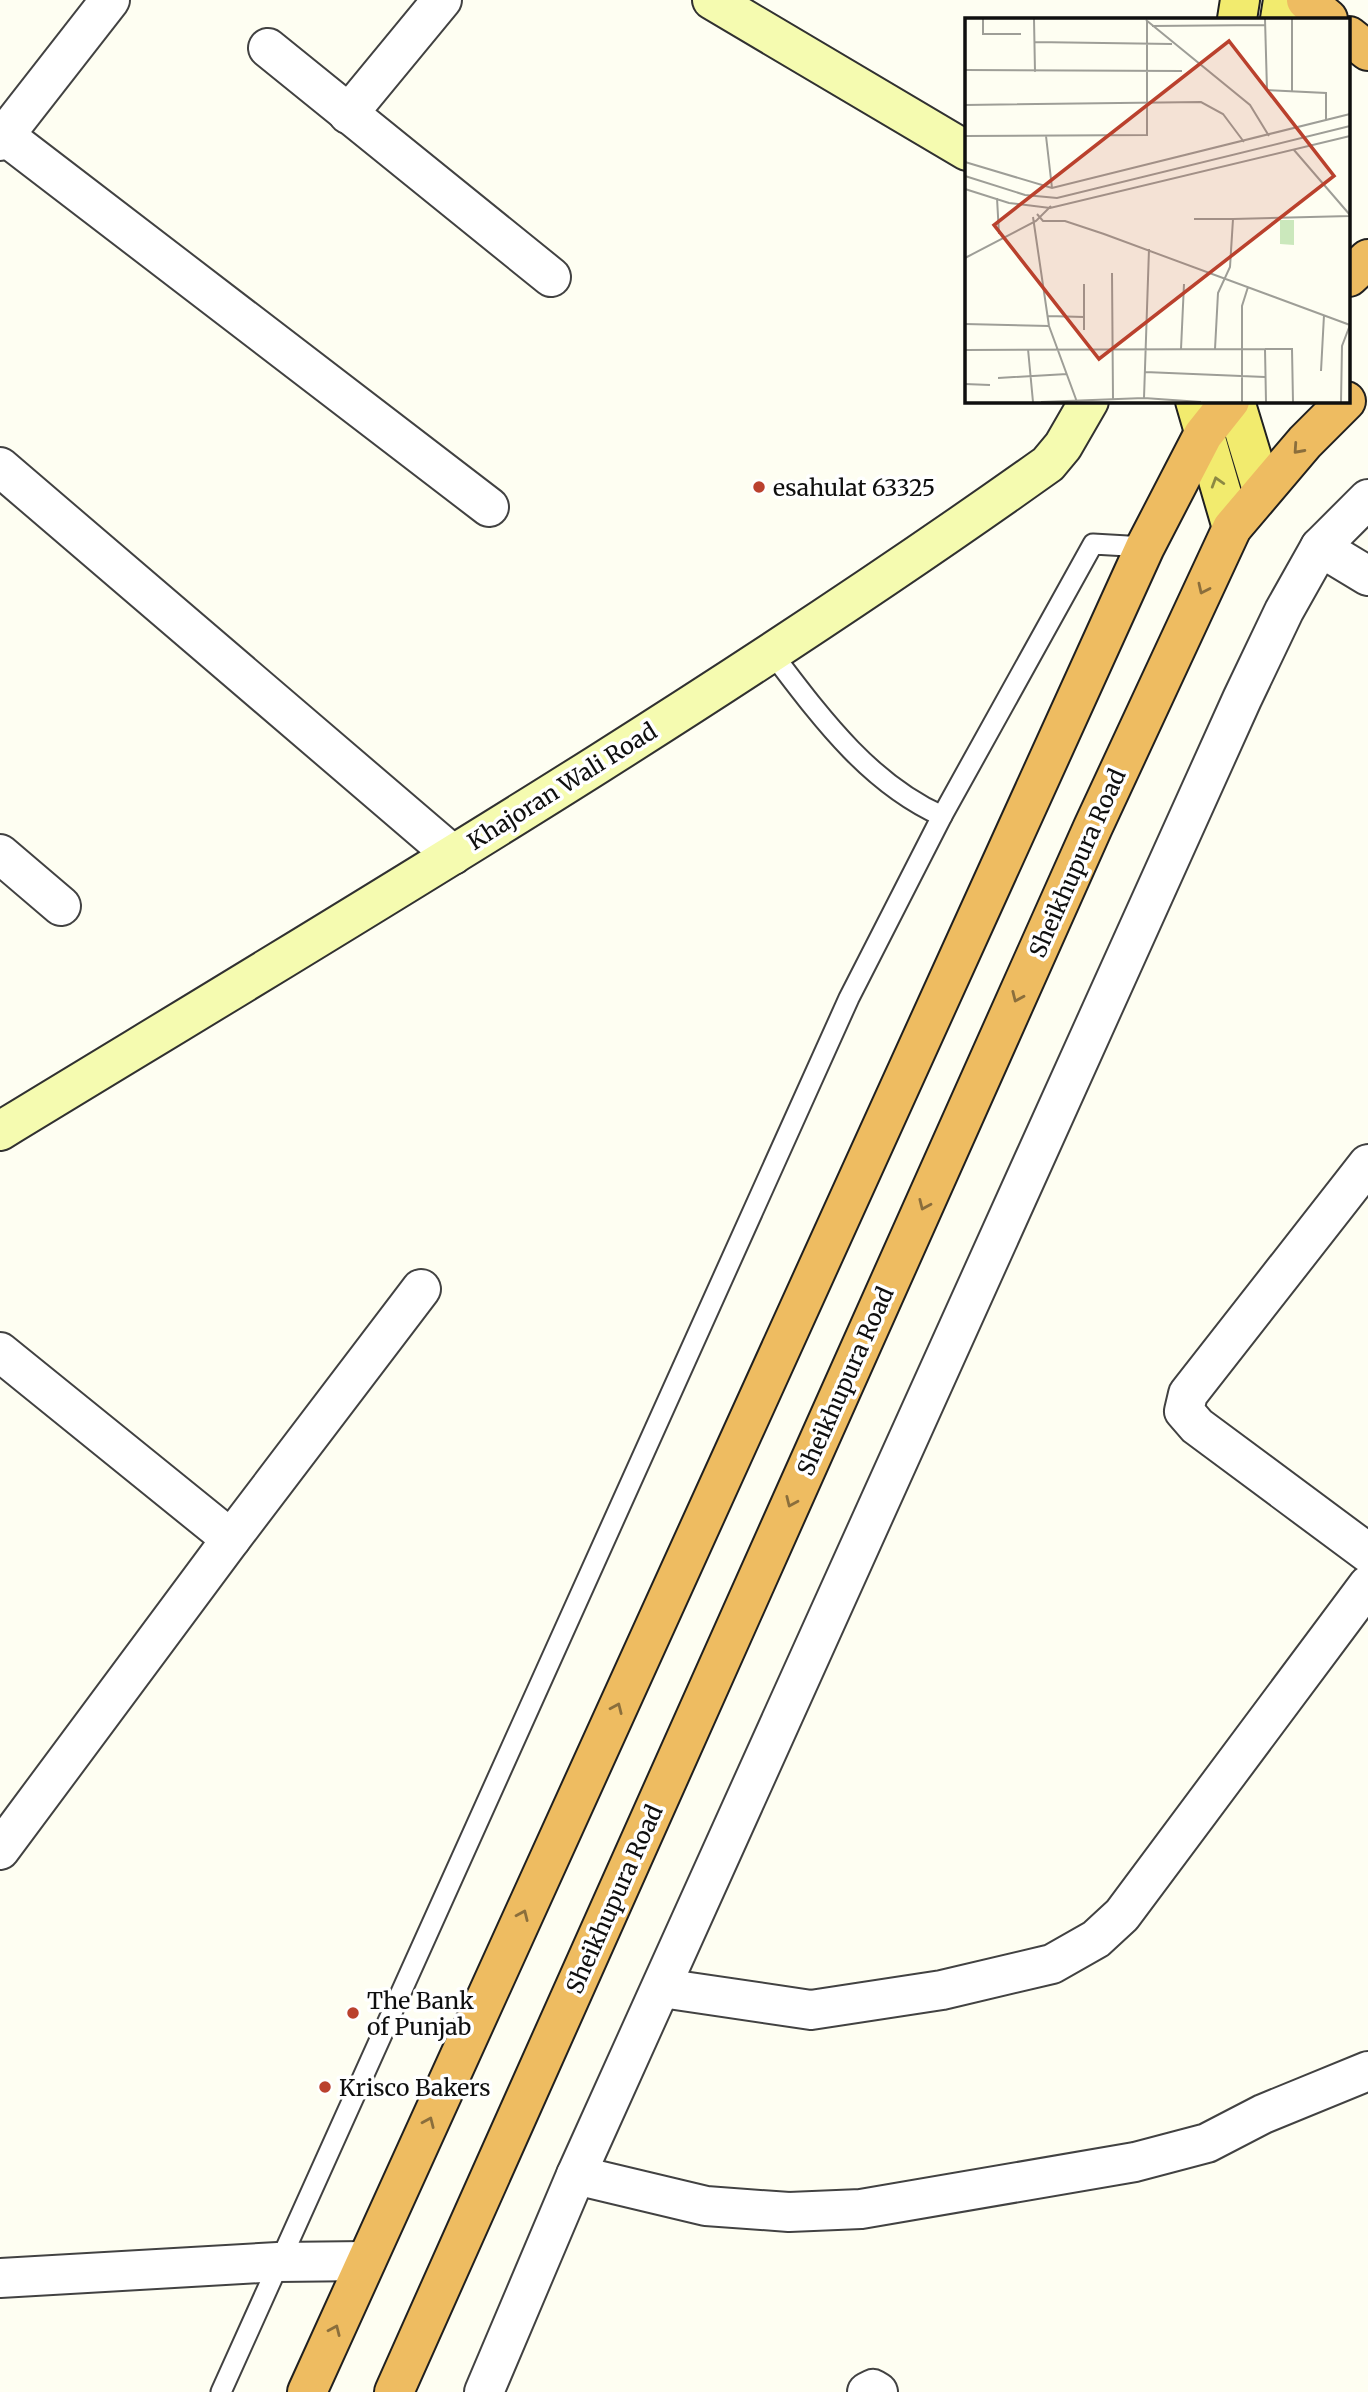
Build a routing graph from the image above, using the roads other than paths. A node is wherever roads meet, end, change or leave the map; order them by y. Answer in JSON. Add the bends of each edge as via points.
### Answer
{"nodes":[{"id":1,"x":110,"y":0,"type":"edge"},
{"id":2,"x":442,"y":0,"type":"edge"},
{"id":3,"x":712,"y":0,"type":"edge"},
{"id":4,"x":1240,"y":0,"type":"edge"},
{"id":5,"x":1283,"y":0,"type":"edge"},
{"id":6,"x":1306,"y":0,"type":"edge"},
{"id":7,"x":1237,"y":18,"type":"edge"},
{"id":8,"x":1280,"y":18,"type":"edge"},
{"id":9,"x":1327,"y":18,"type":"edge"},
{"id":10,"x":1350,"y":37,"type":"edge"},
{"id":11,"x":268,"y":48,"type":"dead end"},
{"id":12,"x":1368,"y":51,"type":"edge"},
{"id":13,"x":348,"y":114,"type":"junction"},
{"id":14,"x":1,"y":136,"type":"edge"},
{"id":15,"x":965,"y":150,"type":"edge"},
{"id":16,"x":1368,"y":259,"type":"edge"},
{"id":17,"x":1350,"y":276,"type":"edge"},
{"id":18,"x":551,"y":277,"type":"dead end"},
{"id":19,"x":1368,"y":381,"type":"edge"},
{"id":20,"x":1350,"y":396,"type":"edge"},
{"id":21,"x":1088,"y":402,"type":"edge"},
{"id":22,"x":1231,"y":402,"type":"edge"},
{"id":23,"x":1233,"y":402,"type":"edge"},
{"id":24,"x":1344,"y":402,"type":"edge"},
{"id":25,"x":1199,"y":418,"type":"edge"},
{"id":26,"x":0,"y":467,"type":"edge"},
{"id":27,"x":1262,"y":489,"type":"junction"},
{"id":28,"x":1368,"y":499,"type":"edge"},
{"id":29,"x":489,"y":507,"type":"dead end"},
{"id":30,"x":1232,"y":528,"type":"junction"},
{"id":31,"x":1144,"y":547,"type":"junction"},
{"id":32,"x":1320,"y":547,"type":"junction"},
{"id":33,"x":1368,"y":576,"type":"edge"},
{"id":34,"x":771,"y":652,"type":"junction"},
{"id":35,"x":942,"y":816,"type":"junction"},
{"id":36,"x":0,"y":854,"type":"edge"},
{"id":37,"x":453,"y":855,"type":"junction"},
{"id":38,"x":61,"y":905,"type":"dead end"},
{"id":39,"x":0,"y":1131,"type":"edge"},
{"id":40,"x":1368,"y":1164,"type":"edge"},
{"id":41,"x":421,"y":1289,"type":"dead end"},
{"id":42,"x":0,"y":1353,"type":"edge"},
{"id":43,"x":231,"y":1539,"type":"junction"},
{"id":44,"x":1368,"y":1553,"type":"edge"},
{"id":45,"x":1368,"y":1586,"type":"edge"},
{"id":46,"x":0,"y":1850,"type":"edge"},
{"id":47,"x":662,"y":1988,"type":"junction"},
{"id":48,"x":1368,"y":2071,"type":"edge"},
{"id":49,"x":576,"y":2175,"type":"junction"},
{"id":50,"x":366,"y":2261,"type":"junction"},
{"id":51,"x":278,"y":2262,"type":"junction"},
{"id":52,"x":0,"y":2278,"type":"edge"},
{"id":53,"x":221,"y":2392,"type":"edge"},
{"id":54,"x":307,"y":2392,"type":"edge"},
{"id":55,"x":394,"y":2392,"type":"edge"},
{"id":56,"x":484,"y":2392,"type":"edge"},
{"id":57,"x":867,"y":2392,"type":"edge"},
{"id":58,"x":878,"y":2392,"type":"edge"}],
"edges":[{"from":1,"to":14,"type":"street"},
{"from":2,"to":13,"type":"street"},
{"from":3,"to":15,"type":"street"},
{"from":4,"to":7,"type":"main road"},
{"from":5,"to":8,"type":"main road"},
{"from":6,"to":9,"type":"highway"},
{"from":10,"to":12,"type":"highway"},
{"from":11,"to":13,"type":"street"},
{"from":13,"to":18,"type":"street"},
{"from":14,"to":29,"type":"street"},
{"from":16,"to":17,"type":"highway"},
{"from":19,"to":20,"type":"highway","name":"Sheikhupura Road"},
{"from":21,"to":34,"type":"street","name":"Khajoran Wali Road","via":[[1048,464]]},
{"from":22,"to":25,"type":"highway"},
{"from":23,"to":27,"type":"main road"},
{"from":24,"to":27,"type":"highway","name":"Sheikhupura Road","one_way":true},
{"from":30,"to":25,"type":"main road","one_way":true},
{"from":25,"to":31,"type":"highway"},
{"from":26,"to":37,"type":"street"},
{"from":27,"to":30,"type":"highway","name":"Sheikhupura Road"},
{"from":28,"to":32,"type":"street"},
{"from":30,"to":55,"type":"highway","name":"Sheikhupura Road","one_way":true,"via":[[1087,840]]},
{"from":31,"to":35,"type":"lane","via":[[1093,544]]},
{"from":50,"to":31,"type":"highway","one_way":true},
{"from":32,"to":33,"type":"street"},
{"from":32,"to":47,"type":"street","via":[[1242,699]]},
{"from":34,"to":35,"type":"lane","via":[[839,739],[918,805]]},
{"from":34,"to":37,"type":"street","name":"Khajoran Wali Road"},
{"from":35,"to":51,"type":"lane","via":[[849,998]]},
{"from":36,"to":38,"type":"street"},
{"from":37,"to":39,"type":"street","name":"Khajoran Wali Road"},
{"from":40,"to":44,"type":"street","via":[[1188,1395],[1184,1411]]},
{"from":41,"to":43,"type":"street"},
{"from":42,"to":43,"type":"street"},
{"from":43,"to":46,"type":"street"},
{"from":45,"to":47,"type":"street","via":[[1122,1915],[1097,1939],[1052,1964],[942,1990],[811,2010]]},
{"from":47,"to":49,"type":"street"},
{"from":48,"to":49,"type":"street","via":[[1263,2114],[1207,2143],[1135,2162],[861,2209],[789,2212],[706,2206]]},
{"from":49,"to":56,"type":"street"},
{"from":50,"to":51,"type":"street"},
{"from":54,"to":50,"type":"highway","one_way":true},
{"from":51,"to":52,"type":"street"},
{"from":51,"to":53,"type":"lane"},
{"from":57,"to":58,"type":"street"}]}
